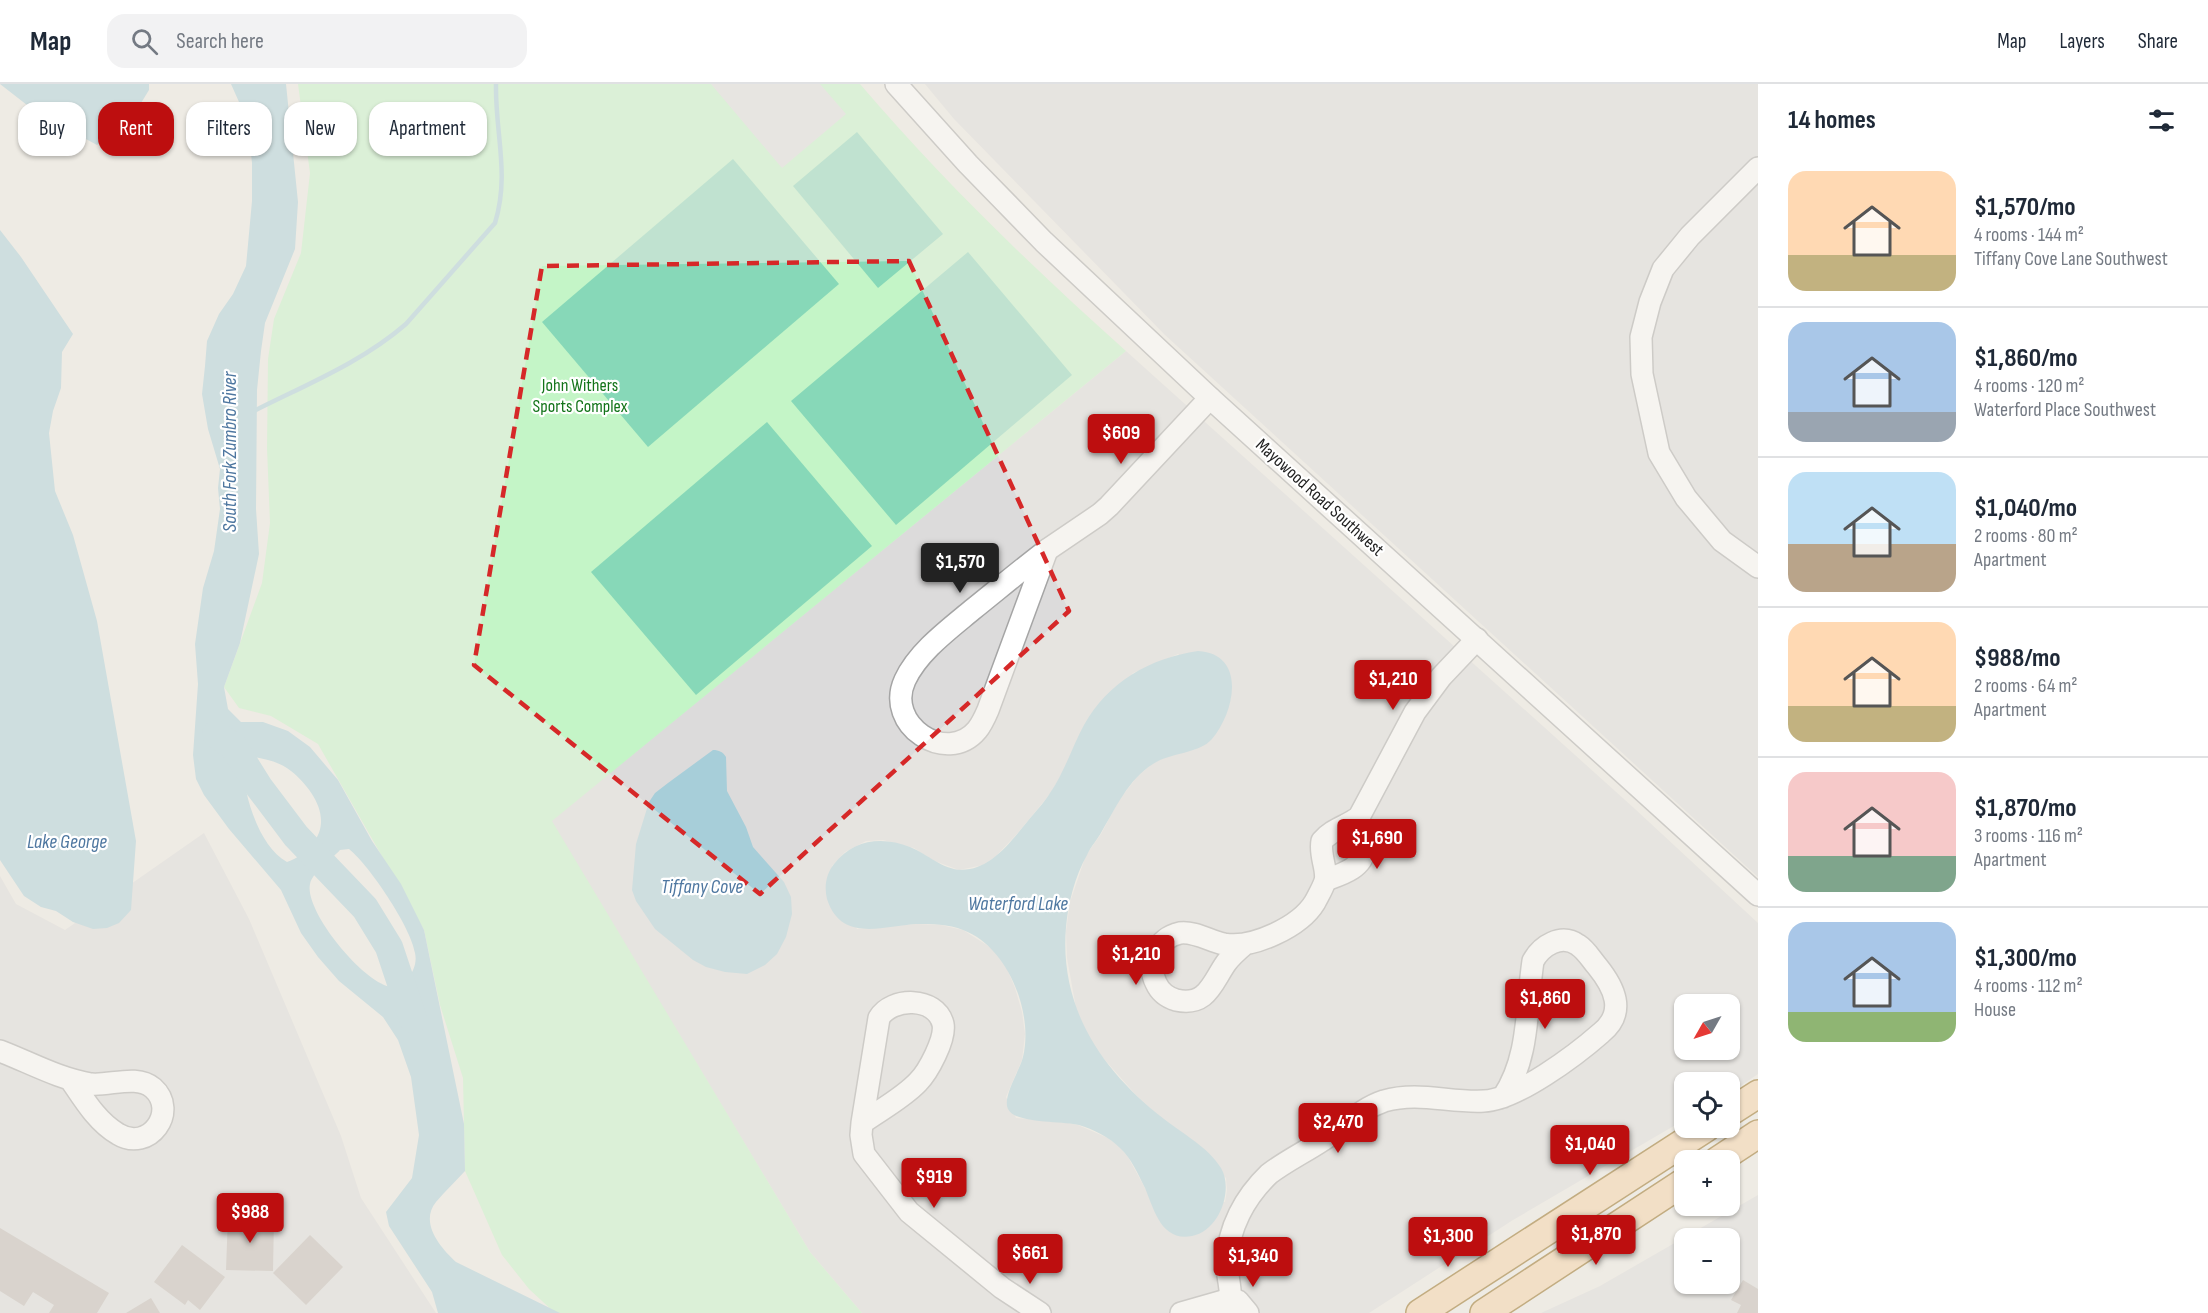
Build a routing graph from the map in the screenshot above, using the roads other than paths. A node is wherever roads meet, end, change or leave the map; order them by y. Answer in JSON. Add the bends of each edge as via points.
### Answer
{"nodes":[{"id":1,"x":896,"y":84,"type":"edge"},
{"id":2,"x":1758,"y":168,"type":"edge"},
{"id":3,"x":1210,"y":398,"type":"junction"},
{"id":4,"x":1047,"y":550,"type":"junction"},
{"id":5,"x":1758,"y":567,"type":"edge"},
{"id":6,"x":1477,"y":639,"type":"junction"},
{"id":7,"x":1359,"y":817,"type":"junction"},
{"id":8,"x":1326,"y":880,"type":"junction"},
{"id":9,"x":1758,"y":896,"type":"edge"},
{"id":10,"x":1245,"y":944,"type":"dead end"},
{"id":11,"x":0,"y":1051,"type":"edge"},
{"id":12,"x":70,"y":1079,"type":"dead end"},
{"id":13,"x":1758,"y":1094,"type":"edge"},
{"id":14,"x":1503,"y":1097,"type":"junction"},
{"id":15,"x":1740,"y":1106,"type":"edge"},
{"id":16,"x":862,"y":1123,"type":"junction"},
{"id":17,"x":1758,"y":1134,"type":"edge"},
{"id":18,"x":1691,"y":1138,"type":"edge"},
{"id":19,"x":1734,"y":1150,"type":"edge"},
{"id":20,"x":1674,"y":1189,"type":"edge"},
{"id":21,"x":1002,"y":1288,"type":"junction"},
{"id":22,"x":1228,"y":1306,"type":"edge"},
{"id":23,"x":1009,"y":1313,"type":"edge"},
{"id":24,"x":1040,"y":1313,"type":"edge"},
{"id":25,"x":1181,"y":1313,"type":"edge"},
{"id":26,"x":1248,"y":1313,"type":"edge"},
{"id":27,"x":1420,"y":1313,"type":"edge"},
{"id":28,"x":1484,"y":1313,"type":"edge"}],
"edges":[{"from":1,"to":3,"type":"street","name":"Mayowood Road Southwest","via":[[1044,242]]},
{"from":2,"to":5,"type":"street","via":[[1663,269],[1641,337],[1642,374],[1659,453],[1686,498],[1722,541]]},
{"from":3,"to":4,"type":"street","via":[[1105,510]]},
{"from":3,"to":6,"type":"street","name":"Mayowood Road Southwest"},
{"from":4,"to":4,"type":"street","via":[[948,630],[909,672],[901,701],[907,721],[920,735],[951,743],[976,731],[988,710]]},
{"from":6,"to":7,"type":"street","via":[[1441,676],[1415,712]]},
{"from":6,"to":9,"type":"street","name":"Mayowood Road Southwest"},
{"from":7,"to":8,"type":"street","via":[[1322,841]]},
{"from":7,"to":8,"type":"street","via":[[1364,850],[1361,859],[1352,869]]},
{"from":8,"to":10,"type":"street","via":[[1302,917],[1276,933]]},
{"from":11,"to":12,"type":"street"},
{"from":13,"to":15,"type":"main road"},
{"from":14,"to":14,"type":"street","via":[[1520,1061],[1533,961],[1548,944],[1573,942],[1608,979],[1615,995],[1614,1015],[1603,1032],[1544,1075]]},
{"from":14,"to":22,"type":"street","via":[[1485,1101],[1420,1096],[1386,1101],[1361,1112],[1274,1170],[1251,1194],[1235,1224],[1227,1260]]},
{"from":16,"to":16,"type":"street","via":[[882,1012],[901,1002],[933,1010],[943,1023],[943,1032],[929,1066],[918,1083]]},
{"from":16,"to":21,"type":"street","via":[[864,1154],[909,1212]]},
{"from":17,"to":19,"type":"main road"},
{"from":18,"to":27,"type":"main road"},
{"from":20,"to":28,"type":"main road"},
{"from":21,"to":23,"type":"street"},
{"from":21,"to":24,"type":"street"},
{"from":22,"to":25,"type":"street"},
{"from":22,"to":26,"type":"street","via":[[1238,1301]]}]}
